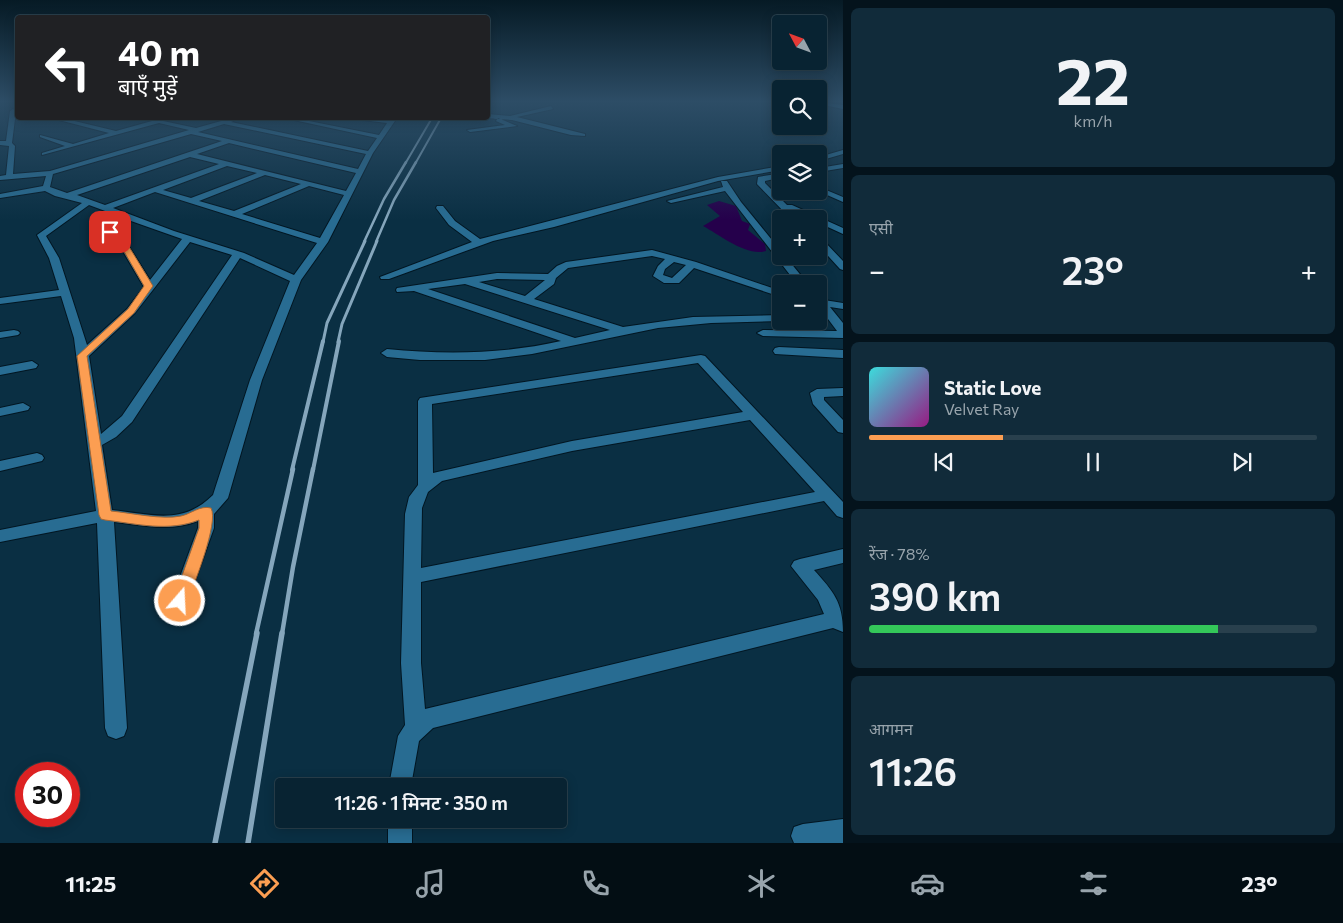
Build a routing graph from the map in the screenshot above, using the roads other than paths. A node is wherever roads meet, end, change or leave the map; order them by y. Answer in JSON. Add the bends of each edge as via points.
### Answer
{"nodes":[{"id":1,"x":59,"y":141,"type":"edge"},
{"id":2,"x":89,"y":141,"type":"edge"},
{"id":3,"x":159,"y":141,"type":"edge"},
{"id":4,"x":227,"y":141,"type":"edge"},
{"id":5,"x":229,"y":141,"type":"edge"},
{"id":6,"x":315,"y":141,"type":"edge"},
{"id":7,"x":377,"y":141,"type":"edge"},
{"id":8,"x":0,"y":143,"type":"edge"},
{"id":9,"x":8,"y":143,"type":"joint"},
{"id":10,"x":73,"y":146,"type":"junction"},
{"id":11,"x":843,"y":152,"type":"edge"},
{"id":12,"x":370,"y":153,"type":"junction"},
{"id":13,"x":44,"y":154,"type":"dead end"},
{"id":14,"x":190,"y":154,"type":"junction"},
{"id":15,"x":827,"y":157,"type":"edge"},
{"id":16,"x":228,"y":163,"type":"junction"},
{"id":17,"x":843,"y":166,"type":"edge"},
{"id":18,"x":831,"y":168,"type":"junction"},
{"id":19,"x":827,"y":169,"type":"edge"},
{"id":20,"x":772,"y":170,"type":"edge"},
{"id":21,"x":360,"y":172,"type":"junction"},
{"id":22,"x":50,"y":173,"type":"junction"},
{"id":23,"x":264,"y":173,"type":"junction"},
{"id":24,"x":843,"y":173,"type":"edge"},
{"id":25,"x":9,"y":177,"type":"junction"},
{"id":26,"x":772,"y":177,"type":"edge"},
{"id":27,"x":0,"y":178,"type":"edge"},
{"id":28,"x":308,"y":184,"type":"junction"},
{"id":29,"x":46,"y":188,"type":"junction"},
{"id":30,"x":156,"y":190,"type":"junction"},
{"id":31,"x":827,"y":193,"type":"edge"},
{"id":32,"x":19,"y":194,"type":"junction"},
{"id":33,"x":350,"y":194,"type":"junction"},
{"id":34,"x":772,"y":194,"type":"edge"},
{"id":35,"x":696,"y":195,"type":"junction"},
{"id":36,"x":0,"y":196,"type":"edge"},
{"id":37,"x":67,"y":196,"type":"junction"},
{"id":38,"x":734,"y":198,"type":"junction"},
{"id":39,"x":778,"y":200,"type":"edge"},
{"id":40,"x":843,"y":200,"type":"edge"},
{"id":41,"x":192,"y":201,"type":"junction"},
{"id":42,"x":671,"y":201,"type":"dead end"},
{"id":43,"x":87,"y":203,"type":"junction"},
{"id":44,"x":0,"y":204,"type":"edge"},
{"id":45,"x":782,"y":204,"type":"junction"},
{"id":46,"x":440,"y":208,"type":"dead end"},
{"id":47,"x":103,"y":209,"type":"junction"},
{"id":48,"x":788,"y":210,"type":"edge"},
{"id":49,"x":795,"y":210,"type":"edge"},
{"id":50,"x":235,"y":214,"type":"junction"},
{"id":51,"x":130,"y":218,"type":"junction"},
{"id":52,"x":827,"y":224,"type":"edge"},
{"id":53,"x":843,"y":231,"type":"edge"},
{"id":54,"x":188,"y":238,"type":"junction"},
{"id":55,"x":323,"y":242,"type":"junction"},
{"id":56,"x":479,"y":243,"type":"junction"},
{"id":57,"x":827,"y":248,"type":"edge"},
{"id":58,"x":238,"y":254,"type":"junction"},
{"id":59,"x":673,"y":258,"type":"junction"},
{"id":60,"x":841,"y":261,"type":"edge"},
{"id":61,"x":693,"y":264,"type":"junction"},
{"id":62,"x":796,"y":275,"type":"edge"},
{"id":63,"x":385,"y":277,"type":"dead end"},
{"id":64,"x":551,"y":277,"type":"junction"},
{"id":65,"x":296,"y":280,"type":"junction"},
{"id":66,"x":463,"y":280,"type":"junction"},
{"id":67,"x":149,"y":286,"type":"junction"},
{"id":68,"x":414,"y":288,"type":"junction"},
{"id":69,"x":400,"y":290,"type":"dead end"},
{"id":70,"x":772,"y":291,"type":"edge"},
{"id":71,"x":65,"y":292,"type":"junction"},
{"id":72,"x":526,"y":300,"type":"junction"},
{"id":73,"x":0,"y":301,"type":"edge"},
{"id":74,"x":827,"y":303,"type":"edge"},
{"id":75,"x":843,"y":306,"type":"edge"},
{"id":76,"x":827,"y":311,"type":"edge"},
{"id":77,"x":772,"y":318,"type":"edge"},
{"id":78,"x":827,"y":318,"type":"edge"},
{"id":79,"x":833,"y":318,"type":"junction"},
{"id":80,"x":623,"y":330,"type":"junction"},
{"id":81,"x":14,"y":333,"type":"dead end"},
{"id":82,"x":843,"y":333,"type":"edge"},
{"id":83,"x":762,"y":334,"type":"dead end"},
{"id":84,"x":0,"y":335,"type":"edge"},
{"id":85,"x":574,"y":341,"type":"junction"},
{"id":86,"x":778,"y":351,"type":"dead end"},
{"id":87,"x":388,"y":353,"type":"dead end"},
{"id":88,"x":843,"y":354,"type":"edge"},
{"id":89,"x":82,"y":356,"type":"junction"},
{"id":90,"x":32,"y":365,"type":"dead end"},
{"id":91,"x":0,"y":371,"type":"edge"},
{"id":92,"x":843,"y":392,"type":"edge"},
{"id":93,"x":23,"y":407,"type":"dead end"},
{"id":94,"x":0,"y":412,"type":"edge"},
{"id":95,"x":753,"y":415,"type":"junction"},
{"id":96,"x":843,"y":429,"type":"edge"},
{"id":97,"x":96,"y":443,"type":"junction"},
{"id":98,"x":37,"y":458,"type":"dead end"},
{"id":99,"x":0,"y":466,"type":"edge"},
{"id":100,"x":425,"y":484,"type":"junction"},
{"id":101,"x":827,"y":494,"type":"junction"},
{"id":102,"x":206,"y":512,"type":"junction"},
{"id":103,"x":843,"y":512,"type":"edge"},
{"id":104,"x":105,"y":515,"type":"junction"},
{"id":105,"x":0,"y":536,"type":"edge"},
{"id":106,"x":843,"y":556,"type":"edge"},
{"id":107,"x":412,"y":578,"type":"junction"},
{"id":108,"x":180,"y":601,"type":"dead end"},
{"id":109,"x":839,"y":622,"type":"edge"},
{"id":110,"x":116,"y":728,"type":"dead end"},
{"id":111,"x":416,"y":729,"type":"junction"},
{"id":112,"x":401,"y":778,"type":"edge"},
{"id":113,"x":400,"y":828,"type":"edge"},
{"id":114,"x":843,"y":831,"type":"edge"},
{"id":115,"x":803,"y":836,"type":"dead end"},
{"id":116,"x":400,"y":843,"type":"edge"}],
"edges":[{"from":1,"to":10,"type":"street"},
{"from":2,"to":10,"type":"street"},
{"from":3,"to":22,"type":"street"},
{"from":4,"to":14,"type":"street"},
{"from":5,"to":21,"type":"street"},
{"from":6,"to":12,"type":"street"},
{"from":7,"to":12,"type":"street"},
{"from":8,"to":9,"type":"street"},
{"from":9,"to":25,"type":"street","via":[[12,146]]},
{"from":10,"to":13,"type":"street"},
{"from":11,"to":15,"type":"street"},
{"from":12,"to":21,"type":"street"},
{"from":14,"to":16,"type":"street"},
{"from":14,"to":37,"type":"street"},
{"from":16,"to":23,"type":"street"},
{"from":16,"to":30,"type":"street"},
{"from":17,"to":18,"type":"street"},
{"from":18,"to":19,"type":"street"},
{"from":18,"to":24,"type":"street"},
{"from":20,"to":56,"type":"street","via":[[718,179]]},
{"from":21,"to":33,"type":"street"},
{"from":22,"to":25,"type":"street"},
{"from":22,"to":29,"type":"street"},
{"from":23,"to":28,"type":"street"},
{"from":23,"to":41,"type":"street"},
{"from":25,"to":27,"type":"street"},
{"from":26,"to":34,"type":"street","via":[[761,179],[761,184]]},
{"from":28,"to":33,"type":"street"},
{"from":28,"to":50,"type":"street"},
{"from":29,"to":32,"type":"street"},
{"from":29,"to":37,"type":"street"},
{"from":30,"to":41,"type":"street"},
{"from":30,"to":47,"type":"street"},
{"from":31,"to":40,"type":"street"},
{"from":32,"to":36,"type":"street"},
{"from":32,"to":44,"type":"street"},
{"from":33,"to":55,"type":"street"},
{"from":35,"to":38,"type":"street"},
{"from":35,"to":38,"type":"street","via":[[726,185]]},
{"from":35,"to":42,"type":"street"},
{"from":37,"to":43,"type":"street"},
{"from":38,"to":62,"type":"street"},
{"from":39,"to":45,"type":"street"},
{"from":41,"to":50,"type":"street"},
{"from":43,"to":47,"type":"street"},
{"from":43,"to":71,"type":"street","via":[[41,235],[54,258]]},
{"from":45,"to":48,"type":"street"},
{"from":45,"to":49,"type":"street"},
{"from":46,"to":56,"type":"street","via":[[452,223]]},
{"from":47,"to":51,"type":"street"},
{"from":50,"to":55,"type":"street"},
{"from":51,"to":54,"type":"street"},
{"from":51,"to":67,"type":"street","via":[[110,232],[125,247]]},
{"from":52,"to":53,"type":"street"},
{"from":54,"to":58,"type":"street"},
{"from":54,"to":67,"type":"street"},
{"from":55,"to":65,"type":"street"},
{"from":56,"to":63,"type":"street"},
{"from":57,"to":60,"type":"street"},
{"from":58,"to":65,"type":"street"},
{"from":58,"to":97,"type":"street","via":[[128,419]]},
{"from":59,"to":61,"type":"street"},
{"from":59,"to":61,"type":"street","via":[[658,272],[662,279],[675,281]]},
{"from":59,"to":64,"type":"street","via":[[652,253],[576,264],[560,268]]},
{"from":61,"to":70,"type":"street"},
{"from":64,"to":66,"type":"street","via":[[508,275]]},
{"from":64,"to":72,"type":"street","via":[[550,282]]},
{"from":65,"to":102,"type":"street","via":[[256,380],[220,498]]},
{"from":66,"to":68,"type":"street"},
{"from":66,"to":72,"type":"street"},
{"from":67,"to":89,"type":"street","via":[[131,311]]},
{"from":68,"to":69,"type":"street"},
{"from":68,"to":85,"type":"street"},
{"from":71,"to":73,"type":"street"},
{"from":71,"to":89,"type":"street","via":[[80,338]]},
{"from":72,"to":80,"type":"street"},
{"from":74,"to":75,"type":"street"},
{"from":76,"to":79,"type":"street"},
{"from":77,"to":80,"type":"street","via":[[667,323]]},
{"from":78,"to":79,"type":"street"},
{"from":79,"to":82,"type":"street"},
{"from":80,"to":85,"type":"street"},
{"from":81,"to":84,"type":"street"},
{"from":82,"to":83,"type":"street"},
{"from":85,"to":87,"type":"street","via":[[518,353],[442,358]]},
{"from":86,"to":88,"type":"street"},
{"from":89,"to":97,"type":"street"},
{"from":90,"to":91,"type":"street"},
{"from":92,"to":96,"type":"street","via":[[817,393],[818,400]]},
{"from":93,"to":94,"type":"street"},
{"from":95,"to":100,"type":"street","via":[[572,446],[436,477]]},
{"from":95,"to":100,"type":"street","via":[[701,360],[425,401]]},
{"from":95,"to":101,"type":"street"},
{"from":97,"to":104,"type":"street"},
{"from":98,"to":99,"type":"street"},
{"from":100,"to":107,"type":"street","via":[[415,500]]},
{"from":101,"to":103,"type":"street"},
{"from":101,"to":107,"type":"street"},
{"from":102,"to":104,"type":"street","via":[[182,521],[164,522]]},
{"from":102,"to":108,"type":"street","via":[[206,528]]},
{"from":104,"to":105,"type":"street"},
{"from":104,"to":110,"type":"street"},
{"from":106,"to":109,"type":"street","via":[[800,566],[825,594]]},
{"from":107,"to":111,"type":"street","via":[[411,663]]},
{"from":109,"to":111,"type":"street","via":[[427,719]]},
{"from":111,"to":112,"type":"street","via":[[409,736]]},
{"from":113,"to":116,"type":"street"},
{"from":114,"to":115,"type":"street"}]}
